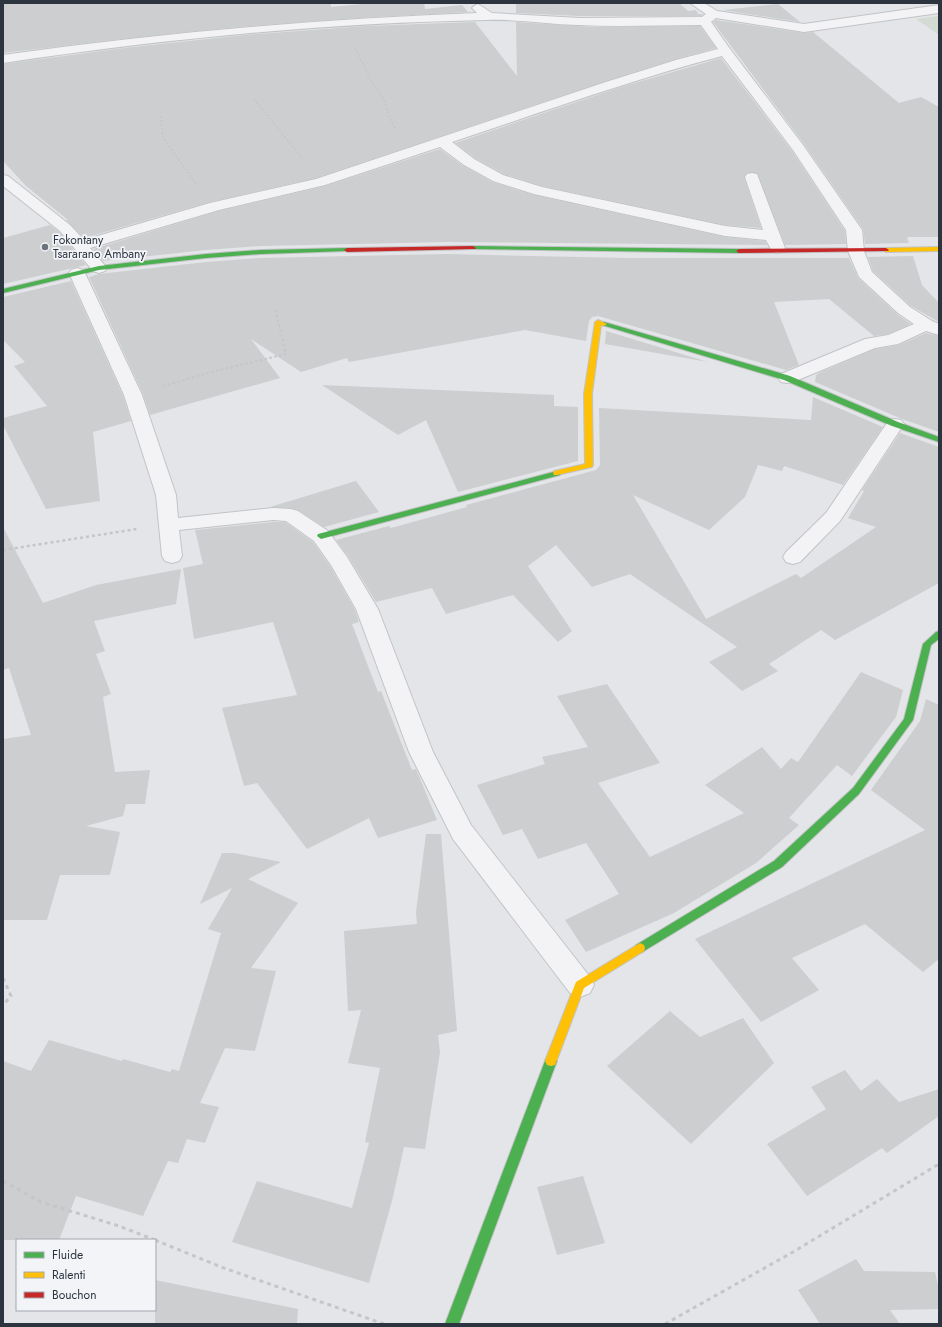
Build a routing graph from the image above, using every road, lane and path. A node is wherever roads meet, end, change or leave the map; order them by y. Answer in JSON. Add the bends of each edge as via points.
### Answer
{"nodes":[{"id":1,"x":472,"y":3,"type":"edge"},
{"id":2,"x":696,"y":3,"type":"edge"},
{"id":3,"x":939,"y":9,"type":"edge"},
{"id":4,"x":489,"y":16,"type":"junction"},
{"id":5,"x":710,"y":18,"type":"junction"},
{"id":6,"x":343,"y":23,"type":"junction"},
{"id":7,"x":725,"y":51,"type":"junction"},
{"id":8,"x":3,"y":59,"type":"edge"},
{"id":9,"x":254,"y":99,"type":"dead end"},
{"id":10,"x":161,"y":116,"type":"dead end"},
{"id":11,"x":443,"y":142,"type":"junction"},
{"id":12,"x":415,"y":151,"type":"junction"},
{"id":13,"x":752,"y":177,"type":"dead end"},
{"id":14,"x":3,"y":179,"type":"edge"},
{"id":15,"x":320,"y":182,"type":"junction"},
{"id":16,"x":215,"y":206,"type":"junction"},
{"id":17,"x":773,"y":236,"type":"junction"},
{"id":18,"x":81,"y":246,"type":"junction"},
{"id":19,"x":939,"y":249,"type":"edge"},
{"id":20,"x":778,"y":252,"type":"junction"},
{"id":21,"x":856,"y":252,"type":"junction"},
{"id":22,"x":99,"y":268,"type":"junction"},
{"id":23,"x":77,"y":273,"type":"junction"},
{"id":24,"x":3,"y":291,"type":"edge"},
{"id":25,"x":275,"y":308,"type":"dead end"},
{"id":26,"x":932,"y":328,"type":"edge"},
{"id":27,"x":787,"y":378,"type":"junction"},
{"id":28,"x":133,"y":395,"type":"junction"},
{"id":29,"x":895,"y":424,"type":"junction"},
{"id":30,"x":939,"y":440,"type":"edge"},
{"id":31,"x":169,"y":525,"type":"junction"},
{"id":32,"x":320,"y":536,"type":"junction"},
{"id":33,"x":3,"y":550,"type":"edge"},
{"id":34,"x":172,"y":556,"type":"dead end"},
{"id":35,"x":793,"y":557,"type":"dead end"},
{"id":36,"x":939,"y":634,"type":"edge"},
{"id":37,"x":3,"y":978,"type":"edge"},
{"id":38,"x":580,"y":986,"type":"junction"},
{"id":39,"x":3,"y":1005,"type":"edge"},
{"id":40,"x":939,"y":1164,"type":"edge"},
{"id":41,"x":3,"y":1181,"type":"edge"},
{"id":42,"x":152,"y":1239,"type":"edge"},
{"id":43,"x":156,"y":1240,"type":"edge"},
{"id":44,"x":384,"y":1324,"type":"edge"},
{"id":45,"x":452,"y":1324,"type":"edge"},
{"id":46,"x":665,"y":1324,"type":"edge"}],
"edges":[{"from":1,"to":4,"type":"street"},
{"from":2,"to":5,"type":"street"},
{"from":3,"to":5,"type":"street","via":[[804,28]]},
{"from":4,"to":5,"type":"street","via":[[580,22]]},
{"from":4,"to":6,"type":"street"},
{"from":5,"to":7,"type":"street"},
{"from":6,"to":8,"type":"street","via":[[80,47]]},
{"from":6,"to":12,"type":"path","via":[[373,84],[384,99],[399,135]]},
{"from":7,"to":11,"type":"street","via":[[646,74]]},
{"from":7,"to":21,"type":"street","via":[[798,148],[854,230]]},
{"from":9,"to":15,"type":"path"},
{"from":10,"to":16,"type":"path","via":[[163,138]]},
{"from":11,"to":12,"type":"street"},
{"from":11,"to":17,"type":"street","via":[[469,162],[498,178],[539,191],[725,231]]},
{"from":12,"to":15,"type":"street"},
{"from":13,"to":17,"type":"street"},
{"from":14,"to":18,"type":"street","via":[[65,228]]},
{"from":15,"to":16,"type":"street"},
{"from":16,"to":18,"type":"street"},
{"from":17,"to":20,"type":"street"},
{"from":18,"to":22,"type":"street"},
{"from":19,"to":21,"type":"street"},
{"from":20,"to":21,"type":"street"},
{"from":20,"to":22,"type":"street","via":[[446,248],[328,250],[206,256]]},
{"from":21,"to":26,"type":"street","via":[[865,274],[904,310]]},
{"from":22,"to":23,"type":"street"},
{"from":23,"to":24,"type":"street"},
{"from":23,"to":28,"type":"street"},
{"from":25,"to":28,"type":"path","via":[[286,354]]},
{"from":26,"to":27,"type":"street","via":[[892,340],[871,343]]},
{"from":27,"to":29,"type":"street"},
{"from":27,"to":32,"type":"street","via":[[598,322],[588,394],[589,465]]},
{"from":28,"to":31,"type":"street","via":[[166,495]]},
{"from":29,"to":30,"type":"street"},
{"from":29,"to":35,"type":"street","via":[[833,517]]},
{"from":31,"to":32,"type":"street","via":[[273,514],[291,515]]},
{"from":31,"to":33,"type":"path"},
{"from":31,"to":34,"type":"street"},
{"from":32,"to":38,"type":"street","via":[[340,562],[367,608],[421,752],[462,832]]},
{"from":36,"to":38,"type":"street","via":[[927,644],[908,720],[856,791],[778,864]]},
{"from":37,"to":39,"type":"path","via":[[11,996]]},
{"from":38,"to":45,"type":"street"},
{"from":40,"to":46,"type":"path","via":[[793,1252]]},
{"from":41,"to":42,"type":"path","via":[[41,1202]]},
{"from":43,"to":44,"type":"path","via":[[221,1267]]}]}
